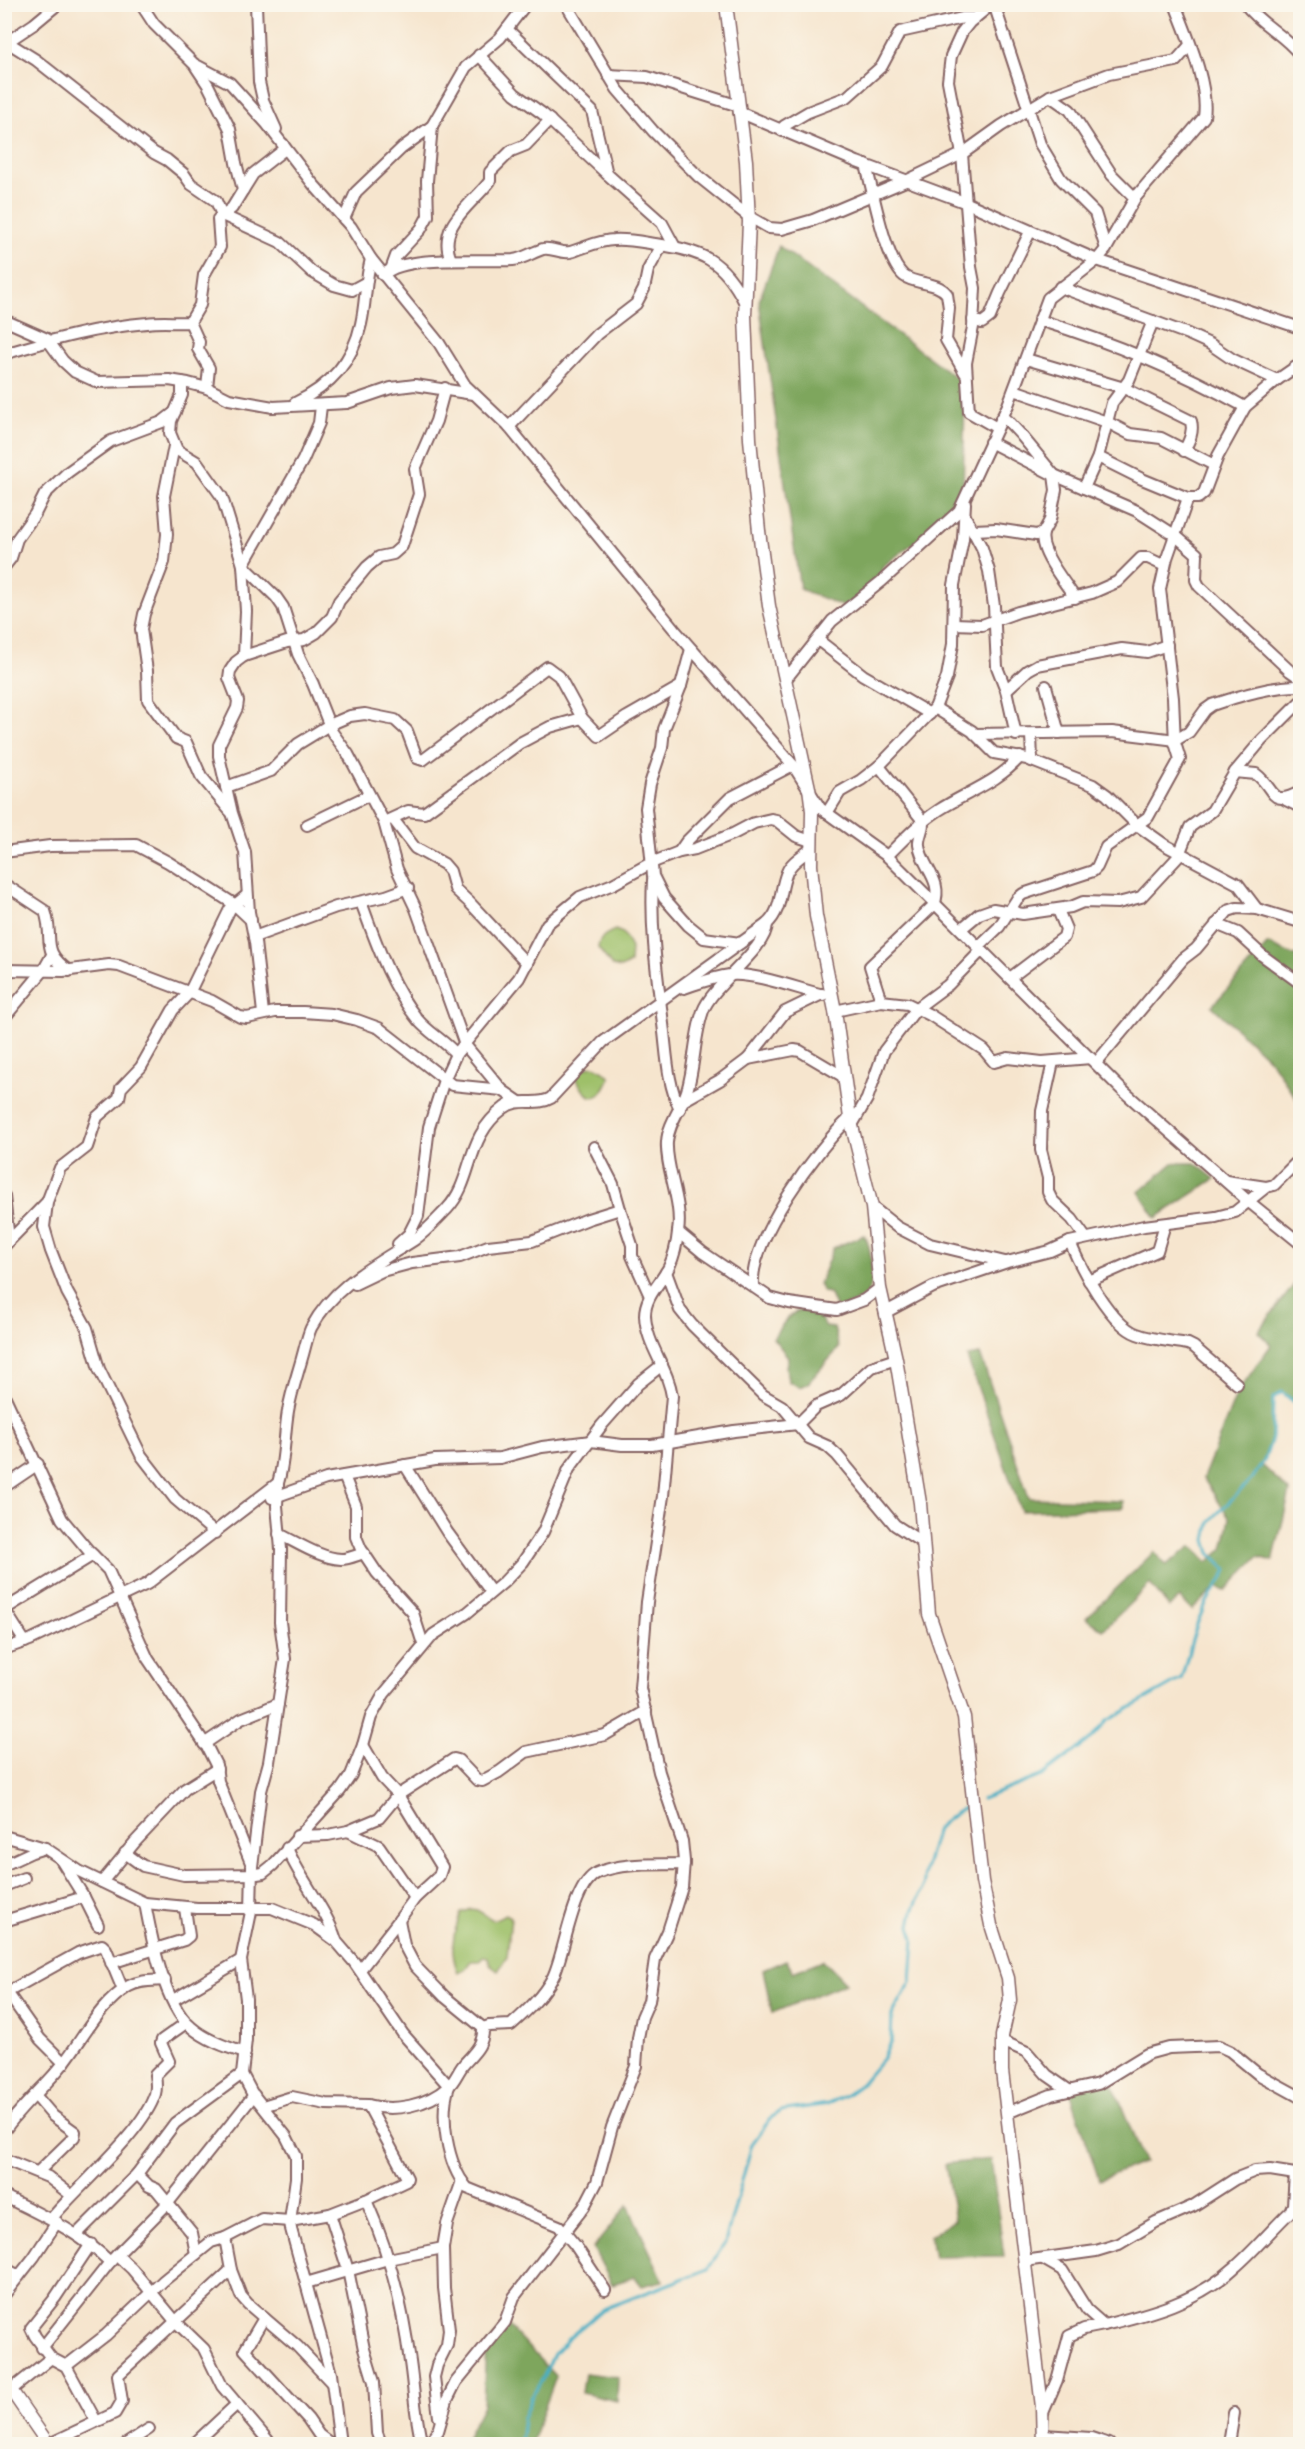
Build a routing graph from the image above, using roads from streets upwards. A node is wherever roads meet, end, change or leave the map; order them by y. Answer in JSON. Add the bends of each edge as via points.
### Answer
{"nodes":[{"id":1,"x":58,"y":4,"type":"edge"},
{"id":2,"x":141,"y":4,"type":"edge"},
{"id":3,"x":256,"y":4,"type":"edge"},
{"id":4,"x":525,"y":4,"type":"edge"},
{"id":5,"x":566,"y":4,"type":"edge"},
{"id":6,"x":726,"y":4,"type":"edge"},
{"id":7,"x":993,"y":4,"type":"edge"},
{"id":8,"x":1175,"y":4,"type":"edge"},
{"id":9,"x":1245,"y":4,"type":"edge"},
{"id":10,"x":975,"y":18,"type":"junction"},
{"id":11,"x":507,"y":29,"type":"junction"},
{"id":12,"x":6,"y":42,"type":"edge"},
{"id":13,"x":1190,"y":45,"type":"junction"},
{"id":14,"x":479,"y":55,"type":"junction"},
{"id":15,"x":1300,"y":55,"type":"edge"},
{"id":16,"x":194,"y":64,"type":"junction"},
{"id":17,"x":608,"y":75,"type":"junction"},
{"id":18,"x":1050,"y":96,"type":"junction"},
{"id":19,"x":739,"y":109,"type":"junction"},
{"id":20,"x":1029,"y":110,"type":"junction"},
{"id":21,"x":550,"y":120,"type":"junction"},
{"id":22,"x":432,"y":126,"type":"junction"},
{"id":23,"x":783,"y":131,"type":"junction"},
{"id":24,"x":285,"y":149,"type":"junction"},
{"id":25,"x":962,"y":153,"type":"junction"},
{"id":26,"x":866,"y":165,"type":"junction"},
{"id":27,"x":607,"y":174,"type":"junction"},
{"id":28,"x":908,"y":180,"type":"junction"},
{"id":29,"x":243,"y":190,"type":"junction"},
{"id":30,"x":874,"y":194,"type":"junction"},
{"id":31,"x":1135,"y":198,"type":"junction"},
{"id":32,"x":967,"y":203,"type":"junction"},
{"id":33,"x":222,"y":215,"type":"junction"},
{"id":34,"x":748,"y":216,"type":"junction"},
{"id":35,"x":344,"y":219,"type":"junction"},
{"id":36,"x":1030,"y":232,"type":"junction"},
{"id":37,"x":662,"y":245,"type":"junction"},
{"id":38,"x":675,"y":247,"type":"junction"},
{"id":39,"x":1106,"y":249,"type":"junction"},
{"id":40,"x":372,"y":259,"type":"junction"},
{"id":41,"x":451,"y":260,"type":"junction"},
{"id":42,"x":1097,"y":260,"type":"junction"},
{"id":43,"x":388,"y":271,"type":"junction"},
{"id":44,"x":365,"y":283,"type":"junction"},
{"id":45,"x":1060,"y":287,"type":"junction"},
{"id":46,"x":745,"y":303,"type":"junction"},
{"id":47,"x":4,"y":320,"type":"edge"},
{"id":48,"x":973,"y":320,"type":"junction"},
{"id":49,"x":1039,"y":320,"type":"junction"},
{"id":50,"x":1153,"y":321,"type":"junction"},
{"id":51,"x":190,"y":322,"type":"junction"},
{"id":52,"x":1300,"y":328,"type":"edge"},
{"id":53,"x":50,"y":342,"type":"junction"},
{"id":54,"x":4,"y":354,"type":"edge"},
{"id":55,"x":1140,"y":354,"type":"junction"},
{"id":56,"x":1026,"y":359,"type":"junction"},
{"id":57,"x":1300,"y":364,"type":"edge"},
{"id":58,"x":1277,"y":380,"type":"junction"},
{"id":59,"x":969,"y":381,"type":"junction"},
{"id":60,"x":182,"y":382,"type":"junction"},
{"id":61,"x":207,"y":388,"type":"junction"},
{"id":62,"x":445,"y":388,"type":"junction"},
{"id":63,"x":1124,"y":388,"type":"junction"},
{"id":64,"x":1014,"y":390,"type":"junction"},
{"id":65,"x":472,"y":394,"type":"junction"},
{"id":66,"x":292,"y":405,"type":"junction"},
{"id":67,"x":321,"y":406,"type":"junction"},
{"id":68,"x":1245,"y":407,"type":"junction"},
{"id":69,"x":175,"y":412,"type":"junction"},
{"id":70,"x":1107,"y":422,"type":"junction"},
{"id":71,"x":999,"y":423,"type":"junction"},
{"id":72,"x":508,"y":427,"type":"junction"},
{"id":73,"x":990,"y":442,"type":"junction"},
{"id":74,"x":174,"y":446,"type":"junction"},
{"id":75,"x":1185,"y":451,"type":"junction"},
{"id":76,"x":1098,"y":457,"type":"junction"},
{"id":77,"x":1214,"y":465,"type":"junction"},
{"id":78,"x":1054,"y":476,"type":"junction"},
{"id":79,"x":1084,"y":488,"type":"junction"},
{"id":80,"x":1188,"y":498,"type":"junction"},
{"id":81,"x":965,"y":509,"type":"junction"},
{"id":82,"x":974,"y":530,"type":"junction"},
{"id":83,"x":1043,"y":533,"type":"junction"},
{"id":84,"x":1176,"y":536,"type":"junction"},
{"id":85,"x":243,"y":566,"type":"junction"},
{"id":86,"x":1165,"y":566,"type":"junction"},
{"id":87,"x":4,"y":567,"type":"edge"},
{"id":88,"x":1075,"y":598,"type":"junction"},
{"id":89,"x":994,"y":621,"type":"junction"},
{"id":90,"x":954,"y":624,"type":"junction"},
{"id":91,"x":818,"y":640,"type":"junction"},
{"id":92,"x":295,"y":642,"type":"junction"},
{"id":93,"x":1167,"y":645,"type":"junction"},
{"id":94,"x":691,"y":649,"type":"junction"},
{"id":95,"x":244,"y":656,"type":"junction"},
{"id":96,"x":1300,"y":678,"type":"edge"},
{"id":97,"x":786,"y":679,"type":"junction"},
{"id":98,"x":681,"y":686,"type":"junction"},
{"id":99,"x":1046,"y":686,"type":"dead end"},
{"id":100,"x":1300,"y":686,"type":"edge"},
{"id":101,"x":1006,"y":690,"type":"junction"},
{"id":102,"x":1300,"y":702,"type":"edge"},
{"id":103,"x":933,"y":711,"type":"junction"},
{"id":104,"x":582,"y":718,"type":"junction"},
{"id":105,"x":329,"y":725,"type":"junction"},
{"id":106,"x":1059,"y":733,"type":"junction"},
{"id":107,"x":975,"y":734,"type":"junction"},
{"id":108,"x":1031,"y":734,"type":"junction"},
{"id":109,"x":1016,"y":735,"type":"junction"},
{"id":110,"x":1176,"y":740,"type":"junction"},
{"id":111,"x":1020,"y":757,"type":"junction"},
{"id":112,"x":1032,"y":761,"type":"junction"},
{"id":113,"x":793,"y":765,"type":"junction"},
{"id":114,"x":879,"y":766,"type":"junction"},
{"id":115,"x":1235,"y":772,"type":"junction"},
{"id":116,"x":226,"y":787,"type":"junction"},
{"id":117,"x":809,"y":788,"type":"junction"},
{"id":118,"x":1300,"y":792,"type":"edge"},
{"id":119,"x":369,"y":795,"type":"junction"},
{"id":120,"x":1286,"y":800,"type":"junction"},
{"id":121,"x":1300,"y":807,"type":"edge"},
{"id":122,"x":232,"y":813,"type":"junction"},
{"id":123,"x":827,"y":813,"type":"junction"},
{"id":124,"x":389,"y":821,"type":"junction"},
{"id":125,"x":923,"y":821,"type":"junction"},
{"id":126,"x":307,"y":825,"type":"dead end"},
{"id":127,"x":1137,"y":825,"type":"junction"},
{"id":128,"x":811,"y":845,"type":"junction"},
{"id":129,"x":4,"y":852,"type":"edge"},
{"id":130,"x":679,"y":852,"type":"junction"},
{"id":131,"x":1180,"y":853,"type":"junction"},
{"id":132,"x":886,"y":856,"type":"junction"},
{"id":133,"x":651,"y":863,"type":"junction"},
{"id":134,"x":653,"y":876,"type":"junction"},
{"id":135,"x":4,"y":884,"type":"edge"},
{"id":136,"x":408,"y":888,"type":"junction"},
{"id":137,"x":247,"y":895,"type":"junction"},
{"id":138,"x":361,"y":902,"type":"junction"},
{"id":139,"x":234,"y":904,"type":"junction"},
{"id":140,"x":934,"y":905,"type":"junction"},
{"id":141,"x":1257,"y":909,"type":"junction"},
{"id":142,"x":1058,"y":910,"type":"junction"},
{"id":143,"x":1010,"y":912,"type":"junction"},
{"id":144,"x":251,"y":920,"type":"junction"},
{"id":145,"x":1300,"y":922,"type":"edge"},
{"id":146,"x":767,"y":924,"type":"junction"},
{"id":147,"x":1216,"y":924,"type":"junction"},
{"id":148,"x":961,"y":929,"type":"junction"},
{"id":149,"x":254,"y":937,"type":"junction"},
{"id":150,"x":740,"y":943,"type":"junction"},
{"id":151,"x":980,"y":949,"type":"junction"},
{"id":152,"x":52,"y":955,"type":"junction"},
{"id":153,"x":527,"y":964,"type":"junction"},
{"id":154,"x":4,"y":970,"type":"edge"},
{"id":155,"x":43,"y":971,"type":"junction"},
{"id":156,"x":69,"y":971,"type":"junction"},
{"id":157,"x":732,"y":974,"type":"junction"},
{"id":158,"x":1010,"y":978,"type":"junction"},
{"id":159,"x":1300,"y":983,"type":"edge"},
{"id":160,"x":673,"y":992,"type":"junction"},
{"id":161,"x":189,"y":993,"type":"junction"},
{"id":162,"x":827,"y":995,"type":"junction"},
{"id":163,"x":880,"y":1001,"type":"junction"},
{"id":164,"x":660,"y":1003,"type":"junction"},
{"id":165,"x":917,"y":1008,"type":"junction"},
{"id":166,"x":835,"y":1011,"type":"junction"},
{"id":167,"x":263,"y":1013,"type":"junction"},
{"id":168,"x":4,"y":1018,"type":"edge"},
{"id":169,"x":465,"y":1045,"type":"junction"},
{"id":170,"x":456,"y":1054,"type":"junction"},
{"id":171,"x":748,"y":1059,"type":"junction"},
{"id":172,"x":1094,"y":1061,"type":"junction"},
{"id":173,"x":1053,"y":1062,"type":"junction"},
{"id":174,"x":844,"y":1077,"type":"junction"},
{"id":175,"x":444,"y":1080,"type":"junction"},
{"id":176,"x":502,"y":1090,"type":"junction"},
{"id":177,"x":518,"y":1101,"type":"junction"},
{"id":178,"x":681,"y":1105,"type":"junction"},
{"id":179,"x":851,"y":1122,"type":"junction"},
{"id":180,"x":594,"y":1147,"type":"dead end"},
{"id":181,"x":1300,"y":1159,"type":"edge"},
{"id":182,"x":1226,"y":1181,"type":"junction"},
{"id":183,"x":1266,"y":1187,"type":"junction"},
{"id":184,"x":4,"y":1196,"type":"edge"},
{"id":185,"x":1248,"y":1201,"type":"junction"},
{"id":186,"x":47,"y":1202,"type":"junction"},
{"id":187,"x":872,"y":1207,"type":"junction"},
{"id":188,"x":620,"y":1209,"type":"junction"},
{"id":189,"x":1165,"y":1224,"type":"junction"},
{"id":190,"x":678,"y":1232,"type":"junction"},
{"id":191,"x":1084,"y":1238,"type":"junction"},
{"id":192,"x":1070,"y":1242,"type":"junction"},
{"id":193,"x":7,"y":1243,"type":"edge"},
{"id":194,"x":1300,"y":1243,"type":"edge"},
{"id":195,"x":387,"y":1255,"type":"junction"},
{"id":196,"x":1006,"y":1262,"type":"junction"},
{"id":197,"x":666,"y":1272,"type":"junction"},
{"id":198,"x":1089,"y":1281,"type":"junction"},
{"id":199,"x":753,"y":1285,"type":"junction"},
{"id":200,"x":880,"y":1288,"type":"junction"},
{"id":201,"x":339,"y":1292,"type":"junction"},
{"id":202,"x":650,"y":1296,"type":"junction"},
{"id":203,"x":886,"y":1312,"type":"junction"},
{"id":204,"x":896,"y":1359,"type":"junction"},
{"id":205,"x":662,"y":1365,"type":"junction"},
{"id":206,"x":1237,"y":1384,"type":"dead end"},
{"id":207,"x":4,"y":1395,"type":"edge"},
{"id":208,"x":9,"y":1417,"type":"edge"},
{"id":209,"x":798,"y":1424,"type":"junction"},
{"id":210,"x":591,"y":1440,"type":"junction"},
{"id":211,"x":669,"y":1442,"type":"junction"},
{"id":212,"x":38,"y":1464,"type":"junction"},
{"id":213,"x":405,"y":1465,"type":"junction"},
{"id":214,"x":344,"y":1476,"type":"junction"},
{"id":215,"x":278,"y":1483,"type":"junction"},
{"id":216,"x":4,"y":1487,"type":"edge"},
{"id":217,"x":278,"y":1496,"type":"junction"},
{"id":218,"x":255,"y":1503,"type":"junction"},
{"id":219,"x":214,"y":1533,"type":"junction"},
{"id":220,"x":279,"y":1534,"type":"junction"},
{"id":221,"x":923,"y":1544,"type":"junction"},
{"id":222,"x":364,"y":1553,"type":"junction"},
{"id":223,"x":93,"y":1556,"type":"junction"},
{"id":224,"x":491,"y":1592,"type":"junction"},
{"id":225,"x":120,"y":1597,"type":"junction"},
{"id":226,"x":5,"y":1609,"type":"edge"},
{"id":227,"x":25,"y":1642,"type":"junction"},
{"id":228,"x":423,"y":1644,"type":"junction"},
{"id":229,"x":4,"y":1649,"type":"edge"},
{"id":230,"x":278,"y":1704,"type":"junction"},
{"id":231,"x":646,"y":1711,"type":"junction"},
{"id":232,"x":204,"y":1744,"type":"junction"},
{"id":233,"x":363,"y":1745,"type":"junction"},
{"id":234,"x":217,"y":1769,"type":"junction"},
{"id":235,"x":398,"y":1795,"type":"junction"},
{"id":236,"x":348,"y":1831,"type":"junction"},
{"id":237,"x":4,"y":1836,"type":"edge"},
{"id":238,"x":297,"y":1836,"type":"junction"},
{"id":239,"x":45,"y":1848,"type":"junction"},
{"id":240,"x":287,"y":1848,"type":"junction"},
{"id":241,"x":125,"y":1853,"type":"junction"},
{"id":242,"x":59,"y":1857,"type":"junction"},
{"id":243,"x":684,"y":1864,"type":"junction"},
{"id":244,"x":4,"y":1865,"type":"edge"},
{"id":245,"x":252,"y":1870,"type":"junction"},
{"id":246,"x":24,"y":1878,"type":"dead end"},
{"id":247,"x":102,"y":1882,"type":"junction"},
{"id":248,"x":4,"y":1886,"type":"edge"},
{"id":249,"x":84,"y":1897,"type":"junction"},
{"id":250,"x":415,"y":1898,"type":"junction"},
{"id":251,"x":145,"y":1903,"type":"junction"},
{"id":252,"x":185,"y":1908,"type":"junction"},
{"id":253,"x":251,"y":1910,"type":"junction"},
{"id":254,"x":399,"y":1920,"type":"junction"},
{"id":255,"x":4,"y":1921,"type":"edge"},
{"id":256,"x":98,"y":1925,"type":"dead end"},
{"id":257,"x":336,"y":1941,"type":"junction"},
{"id":258,"x":154,"y":1950,"type":"junction"},
{"id":259,"x":241,"y":1960,"type":"junction"},
{"id":260,"x":111,"y":1963,"type":"junction"},
{"id":261,"x":360,"y":1970,"type":"junction"},
{"id":262,"x":165,"y":1980,"type":"junction"},
{"id":263,"x":123,"y":1990,"type":"junction"},
{"id":264,"x":6,"y":1993,"type":"edge"},
{"id":265,"x":173,"y":2000,"type":"junction"},
{"id":266,"x":186,"y":2023,"type":"junction"},
{"id":267,"x":483,"y":2028,"type":"junction"},
{"id":268,"x":1002,"y":2041,"type":"junction"},
{"id":269,"x":244,"y":2054,"type":"junction"},
{"id":270,"x":64,"y":2063,"type":"junction"},
{"id":271,"x":242,"y":2074,"type":"junction"},
{"id":272,"x":449,"y":2086,"type":"junction"},
{"id":273,"x":1070,"y":2091,"type":"junction"},
{"id":274,"x":35,"y":2095,"type":"junction"},
{"id":275,"x":254,"y":2095,"type":"junction"},
{"id":276,"x":1300,"y":2097,"type":"edge"},
{"id":277,"x":368,"y":2105,"type":"junction"},
{"id":278,"x":264,"y":2106,"type":"junction"},
{"id":279,"x":1007,"y":2113,"type":"junction"},
{"id":280,"x":4,"y":2131,"type":"edge"},
{"id":281,"x":4,"y":2159,"type":"edge"},
{"id":282,"x":38,"y":2172,"type":"junction"},
{"id":283,"x":1298,"y":2173,"type":"edge"},
{"id":284,"x":137,"y":2174,"type":"junction"},
{"id":285,"x":462,"y":2181,"type":"junction"},
{"id":286,"x":71,"y":2195,"type":"junction"},
{"id":287,"x":4,"y":2196,"type":"edge"},
{"id":288,"x":366,"y":2200,"type":"junction"},
{"id":289,"x":168,"y":2202,"type":"junction"},
{"id":290,"x":330,"y":2214,"type":"junction"},
{"id":291,"x":54,"y":2221,"type":"junction"},
{"id":292,"x":290,"y":2221,"type":"junction"},
{"id":293,"x":565,"y":2231,"type":"junction"},
{"id":294,"x":77,"y":2234,"type":"junction"},
{"id":295,"x":225,"y":2238,"type":"junction"},
{"id":296,"x":91,"y":2244,"type":"junction"},
{"id":297,"x":443,"y":2248,"type":"junction"},
{"id":298,"x":196,"y":2254,"type":"junction"},
{"id":299,"x":114,"y":2259,"type":"junction"},
{"id":300,"x":388,"y":2259,"type":"junction"},
{"id":301,"x":1043,"y":2259,"type":"junction"},
{"id":302,"x":1024,"y":2261,"type":"junction"},
{"id":303,"x":4,"y":2268,"type":"edge"},
{"id":304,"x":231,"y":2270,"type":"junction"},
{"id":305,"x":348,"y":2270,"type":"junction"},
{"id":306,"x":19,"y":2276,"type":"junction"},
{"id":307,"x":306,"y":2283,"type":"junction"},
{"id":308,"x":605,"y":2290,"type":"dead end"},
{"id":309,"x":150,"y":2294,"type":"junction"},
{"id":310,"x":4,"y":2295,"type":"edge"},
{"id":311,"x":264,"y":2318,"type":"junction"},
{"id":312,"x":176,"y":2322,"type":"junction"},
{"id":313,"x":1104,"y":2325,"type":"junction"},
{"id":314,"x":42,"y":2348,"type":"junction"},
{"id":315,"x":51,"y":2358,"type":"junction"},
{"id":316,"x":66,"y":2366,"type":"junction"},
{"id":317,"x":333,"y":2384,"type":"junction"},
{"id":318,"x":8,"y":2385,"type":"edge"},
{"id":319,"x":237,"y":2404,"type":"junction"},
{"id":320,"x":1234,"y":2413,"type":"dead end"},
{"id":321,"x":1042,"y":2415,"type":"junction"},
{"id":322,"x":96,"y":2421,"type":"junction"},
{"id":323,"x":440,"y":2424,"type":"junction"},
{"id":324,"x":148,"y":2429,"type":"dead end"},
{"id":325,"x":1043,"y":2440,"type":"edge"},
{"id":326,"x":264,"y":2442,"type":"edge"},
{"id":327,"x":46,"y":2443,"type":"edge"},
{"id":328,"x":126,"y":2445,"type":"edge"},
{"id":329,"x":194,"y":2445,"type":"edge"},
{"id":330,"x":331,"y":2445,"type":"edge"},
{"id":331,"x":340,"y":2445,"type":"edge"},
{"id":332,"x":381,"y":2445,"type":"edge"},
{"id":333,"x":422,"y":2445,"type":"edge"},
{"id":334,"x":428,"y":2445,"type":"edge"},
{"id":335,"x":1109,"y":2445,"type":"edge"},
{"id":336,"x":1229,"y":2445,"type":"edge"}],
"edges":[{"from":1,"to":12,"type":"street"},
{"from":2,"to":16,"type":"street","via":[[154,24]]},
{"from":3,"to":24,"type":"street","via":[[259,82]]},
{"from":4,"to":11,"type":"street"},
{"from":5,"to":17,"type":"street"},
{"from":6,"to":19,"type":"street"},
{"from":7,"to":10,"type":"street"},
{"from":7,"to":20,"type":"street"},
{"from":8,"to":13,"type":"street"},
{"from":9,"to":15,"type":"street","via":[[1256,19],[1289,40]]},
{"from":10,"to":23,"type":"street","via":[[900,32],[882,66],[847,97],[808,112],[784,126]]},
{"from":10,"to":25,"type":"street","via":[[962,32],[951,56],[949,73]]},
{"from":11,"to":14,"type":"street"},
{"from":11,"to":27,"type":"street","via":[[592,111]]},
{"from":12,"to":33,"type":"street","via":[[36,60],[172,164],[191,184],[216,201]]},
{"from":13,"to":18,"type":"street","via":[[1176,61],[1109,74]]},
{"from":13,"to":31,"type":"street","via":[[1199,75],[1204,117]]},
{"from":14,"to":21,"type":"street","via":[[515,94]]},
{"from":14,"to":22,"type":"street","via":[[459,78]]},
{"from":16,"to":24,"type":"street","via":[[230,83]]},
{"from":16,"to":29,"type":"street","via":[[230,129]]},
{"from":17,"to":19,"type":"street","via":[[647,77]]},
{"from":17,"to":34,"type":"street","via":[[674,152]]},
{"from":18,"to":20,"type":"street"},
{"from":18,"to":31,"type":"street","via":[[1070,110],[1112,176]]},
{"from":19,"to":23,"type":"street"},
{"from":19,"to":34,"type":"street"},
{"from":20,"to":25,"type":"street"},
{"from":20,"to":39,"type":"street","via":[[1040,144],[1058,175],[1098,219]]},
{"from":21,"to":27,"type":"street"},
{"from":21,"to":41,"type":"street","via":[[526,145],[511,151],[490,172],[490,181],[471,200],[447,236]]},
{"from":22,"to":35,"type":"street","via":[[402,148],[356,192]]},
{"from":22,"to":43,"type":"street","via":[[428,216]]},
{"from":23,"to":26,"type":"street"},
{"from":24,"to":29,"type":"street","via":[[253,174]]},
{"from":24,"to":35,"type":"street"},
{"from":25,"to":28,"type":"street"},
{"from":25,"to":32,"type":"street"},
{"from":26,"to":28,"type":"street"},
{"from":26,"to":30,"type":"street"},
{"from":27,"to":38,"type":"street","via":[[662,223]]},
{"from":28,"to":30,"type":"street"},
{"from":28,"to":32,"type":"street"},
{"from":29,"to":33,"type":"street","via":[[232,208]]},
{"from":30,"to":34,"type":"street","via":[[782,229],[769,228]]},
{"from":30,"to":59,"type":"street","via":[[887,248],[901,272],[947,294],[946,340]]},
{"from":31,"to":39,"type":"street"},
{"from":32,"to":36,"type":"street"},
{"from":32,"to":48,"type":"street","via":[[975,288]]},
{"from":33,"to":44,"type":"street","via":[[280,242],[312,272],[334,285],[352,290]]},
{"from":33,"to":51,"type":"street","via":[[217,223],[220,247],[204,275],[200,305]]},
{"from":34,"to":46,"type":"street"},
{"from":35,"to":40,"type":"street"},
{"from":36,"to":42,"type":"street"},
{"from":36,"to":48,"type":"street","via":[[990,317],[982,323]]},
{"from":37,"to":38,"type":"street"},
{"from":37,"to":41,"type":"street","via":[[614,240],[566,253],[546,249],[515,260]]},
{"from":37,"to":72,"type":"street","via":[[636,304],[597,334]]},
{"from":38,"to":46,"type":"street","via":[[715,262],[734,281]]},
{"from":39,"to":42,"type":"street"},
{"from":40,"to":43,"type":"street"},
{"from":40,"to":44,"type":"street"},
{"from":41,"to":43,"type":"street"},
{"from":42,"to":45,"type":"street"},
{"from":42,"to":52,"type":"street"},
{"from":43,"to":65,"type":"street"},
{"from":44,"to":66,"type":"street","via":[[362,323],[348,359],[323,387]]},
{"from":45,"to":49,"type":"street","via":[[1048,298]]},
{"from":45,"to":50,"type":"street"},
{"from":46,"to":97,"type":"street","via":[[750,439],[759,531],[769,606]]},
{"from":47,"to":53,"type":"street"},
{"from":48,"to":59,"type":"street","via":[[966,363]]},
{"from":49,"to":55,"type":"street"},
{"from":49,"to":56,"type":"street"},
{"from":50,"to":55,"type":"street"},
{"from":50,"to":58,"type":"street","via":[[1210,344]]},
{"from":51,"to":53,"type":"street","via":[[123,326]]},
{"from":51,"to":61,"type":"street","via":[[209,368]]},
{"from":53,"to":54,"type":"street"},
{"from":53,"to":60,"type":"street","via":[[75,372],[97,382]]},
{"from":55,"to":63,"type":"street"},
{"from":55,"to":68,"type":"street"},
{"from":56,"to":63,"type":"street"},
{"from":56,"to":64,"type":"street"},
{"from":57,"to":58,"type":"street"},
{"from":58,"to":68,"type":"street"},
{"from":59,"to":71,"type":"street","via":[[969,411],[973,416]]},
{"from":60,"to":61,"type":"street"},
{"from":60,"to":69,"type":"street"},
{"from":61,"to":66,"type":"street","via":[[250,404]]},
{"from":62,"to":65,"type":"street"},
{"from":62,"to":67,"type":"street","via":[[398,386],[347,403]]},
{"from":62,"to":92,"type":"street","via":[[436,421],[415,469],[419,494],[402,546],[367,567],[321,629]]},
{"from":63,"to":70,"type":"street","via":[[1112,403]]},
{"from":63,"to":75,"type":"street","via":[[1191,421],[1193,428]]},
{"from":64,"to":70,"type":"street"},
{"from":64,"to":71,"type":"street"},
{"from":65,"to":72,"type":"street"},
{"from":66,"to":67,"type":"street"},
{"from":67,"to":85,"type":"street","via":[[319,423],[303,460]]},
{"from":68,"to":77,"type":"street"},
{"from":69,"to":74,"type":"street","via":[[170,433]]},
{"from":69,"to":87,"type":"street","via":[[162,422],[111,441],[68,472],[45,494]]},
{"from":70,"to":75,"type":"street","via":[[1131,434],[1161,438]]},
{"from":70,"to":76,"type":"street"},
{"from":71,"to":73,"type":"street"},
{"from":71,"to":78,"type":"street","via":[[1008,422]]},
{"from":72,"to":94,"type":"street"},
{"from":73,"to":78,"type":"street"},
{"from":73,"to":81,"type":"street","via":[[970,483]]},
{"from":74,"to":85,"type":"street","via":[[197,462],[222,497]]},
{"from":74,"to":122,"type":"street","via":[[164,496],[164,562],[141,629],[147,696],[176,738],[186,742],[201,776]]},
{"from":75,"to":77,"type":"street"},
{"from":76,"to":79,"type":"street"},
{"from":76,"to":80,"type":"street"},
{"from":77,"to":80,"type":"street","via":[[1204,493]]},
{"from":78,"to":79,"type":"street"},
{"from":78,"to":83,"type":"street","via":[[1056,490]]},
{"from":79,"to":84,"type":"street","via":[[1137,511]]},
{"from":80,"to":84,"type":"street"},
{"from":81,"to":82,"type":"street"},
{"from":81,"to":90,"type":"street","via":[[954,585]]},
{"from":81,"to":91,"type":"street","via":[[832,621]]},
{"from":82,"to":83,"type":"street"},
{"from":82,"to":89,"type":"street","via":[[989,571]]},
{"from":83,"to":88,"type":"street","via":[[1044,549]]},
{"from":84,"to":86,"type":"street"},
{"from":84,"to":96,"type":"street","via":[[1197,554],[1199,586]]},
{"from":85,"to":92,"type":"street","via":[[283,607]]},
{"from":85,"to":95,"type":"street"},
{"from":86,"to":88,"type":"street","via":[[1141,558],[1117,582]]},
{"from":86,"to":93,"type":"street","via":[[1160,589]]},
{"from":88,"to":89,"type":"street"},
{"from":89,"to":90,"type":"street","via":[[977,626]]},
{"from":89,"to":101,"type":"street","via":[[997,667]]},
{"from":90,"to":103,"type":"street","via":[[950,665]]},
{"from":91,"to":97,"type":"street"},
{"from":91,"to":103,"type":"street","via":[[863,675]]},
{"from":92,"to":95,"type":"street"},
{"from":92,"to":105,"type":"street"},
{"from":93,"to":101,"type":"street","via":[[1147,652],[1122,649],[1037,665]]},
{"from":93,"to":110,"type":"street"},
{"from":94,"to":98,"type":"street"},
{"from":94,"to":113,"type":"street"},
{"from":95,"to":116,"type":"street","via":[[230,671],[237,708],[219,745]]},
{"from":97,"to":117,"type":"street"},
{"from":98,"to":104,"type":"street","via":[[600,736]]},
{"from":98,"to":133,"type":"street","via":[[664,729],[650,784],[646,808]]},
{"from":99,"to":106,"type":"street"},
{"from":100,"to":110,"type":"street","via":[[1285,686],[1212,705],[1189,732]]},
{"from":101,"to":109,"type":"street"},
{"from":102,"to":115,"type":"street"},
{"from":103,"to":107,"type":"street"},
{"from":103,"to":114,"type":"street"},
{"from":104,"to":105,"type":"street","via":[[559,676],[547,668],[423,760],[417,758],[407,731],[395,720],[365,714]]},
{"from":104,"to":124,"type":"street","via":[[550,727],[520,743],[424,813],[408,811]]},
{"from":105,"to":116,"type":"street","via":[[298,744],[271,771]]},
{"from":105,"to":119,"type":"street"},
{"from":106,"to":108,"type":"street"},
{"from":106,"to":110,"type":"street","via":[[1112,732]]},
{"from":107,"to":109,"type":"street"},
{"from":107,"to":111,"type":"street","via":[[994,753]]},
{"from":108,"to":109,"type":"street"},
{"from":108,"to":112,"type":"street"},
{"from":110,"to":127,"type":"street","via":[[1179,761],[1152,814]]},
{"from":111,"to":112,"type":"street"},
{"from":111,"to":125,"type":"street","via":[[985,786]]},
{"from":112,"to":127,"type":"street","via":[[1100,790]]},
{"from":113,"to":117,"type":"street"},
{"from":113,"to":130,"type":"street","via":[[730,798]]},
{"from":114,"to":123,"type":"street","via":[[840,792]]},
{"from":114,"to":125,"type":"street"},
{"from":115,"to":120,"type":"street","via":[[1256,774],[1273,796]]},
{"from":115,"to":131,"type":"street","via":[[1212,811],[1190,827]]},
{"from":116,"to":122,"type":"street"},
{"from":117,"to":123,"type":"street"},
{"from":117,"to":128,"type":"street"},
{"from":118,"to":120,"type":"street"},
{"from":119,"to":124,"type":"street"},
{"from":119,"to":126,"type":"street"},
{"from":120,"to":121,"type":"street"},
{"from":122,"to":137,"type":"street","via":[[245,852]]},
{"from":123,"to":132,"type":"street"},
{"from":124,"to":136,"type":"street","via":[[397,869]]},
{"from":124,"to":153,"type":"street","via":[[415,848],[444,864],[455,889]]},
{"from":125,"to":132,"type":"street"},
{"from":125,"to":140,"type":"street","via":[[919,844],[936,882]]},
{"from":127,"to":131,"type":"street"},
{"from":127,"to":143,"type":"street","via":[[1106,847],[1093,871],[1026,892]]},
{"from":128,"to":130,"type":"street","via":[[771,819]]},
{"from":128,"to":146,"type":"street","via":[[787,871],[778,909]]},
{"from":128,"to":162,"type":"street"},
{"from":129,"to":139,"type":"street","via":[[50,846],[136,846]]},
{"from":130,"to":133,"type":"street"},
{"from":131,"to":141,"type":"street","via":[[1238,885]]},
{"from":131,"to":142,"type":"street","via":[[1141,897],[1118,903],[1083,903]]},
{"from":132,"to":140,"type":"street"},
{"from":133,"to":134,"type":"street"},
{"from":133,"to":153,"type":"street","via":[[564,908],[547,924]]},
{"from":134,"to":150,"type":"street","via":[[664,898],[704,938]]},
{"from":134,"to":164,"type":"street","via":[[653,942]]},
{"from":135,"to":152,"type":"street","via":[[45,911]]},
{"from":136,"to":138,"type":"street"},
{"from":136,"to":169,"type":"street"},
{"from":137,"to":139,"type":"street"},
{"from":137,"to":144,"type":"street"},
{"from":138,"to":149,"type":"street","via":[[336,907]]},
{"from":138,"to":170,"type":"street","via":[[386,965],[408,1006],[424,1027]]},
{"from":139,"to":144,"type":"street"},
{"from":139,"to":161,"type":"street"},
{"from":140,"to":148,"type":"street"},
{"from":140,"to":163,"type":"street","via":[[870,966]]},
{"from":141,"to":145,"type":"street"},
{"from":141,"to":147,"type":"street","via":[[1233,909]]},
{"from":142,"to":143,"type":"street"},
{"from":142,"to":158,"type":"street","via":[[1066,929],[1064,937]]},
{"from":143,"to":148,"type":"street","via":[[986,910]]},
{"from":143,"to":151,"type":"street"},
{"from":144,"to":149,"type":"street"},
{"from":146,"to":150,"type":"street"},
{"from":146,"to":157,"type":"street","via":[[752,952]]},
{"from":147,"to":159,"type":"street","via":[[1238,933]]},
{"from":147,"to":172,"type":"street"},
{"from":148,"to":151,"type":"street"},
{"from":149,"to":167,"type":"street"},
{"from":150,"to":160,"type":"street"},
{"from":151,"to":158,"type":"street"},
{"from":151,"to":165,"type":"street","via":[[948,986]]},
{"from":152,"to":155,"type":"street"},
{"from":152,"to":156,"type":"street"},
{"from":153,"to":169,"type":"street"},
{"from":154,"to":155,"type":"street"},
{"from":155,"to":156,"type":"street"},
{"from":155,"to":168,"type":"street"},
{"from":156,"to":161,"type":"street","via":[[119,966]]},
{"from":157,"to":160,"type":"street"},
{"from":157,"to":162,"type":"street"},
{"from":157,"to":178,"type":"street","via":[[703,1010]]},
{"from":158,"to":172,"type":"street"},
{"from":160,"to":164,"type":"street"},
{"from":161,"to":167,"type":"street","via":[[240,1017]]},
{"from":161,"to":186,"type":"street","via":[[174,1010],[141,1066],[121,1088],[119,1098],[97,1117],[87,1147],[60,1168]]},
{"from":162,"to":166,"type":"street"},
{"from":162,"to":171,"type":"street","via":[[785,1012]]},
{"from":163,"to":165,"type":"street"},
{"from":163,"to":166,"type":"street"},
{"from":164,"to":177,"type":"street","via":[[603,1042],[551,1098],[542,1104]]},
{"from":164,"to":178,"type":"street","via":[[668,1072]]},
{"from":165,"to":173,"type":"street","via":[[984,1050],[992,1061],[1008,1058]]},
{"from":165,"to":179,"type":"street","via":[[881,1056],[867,1099]]},
{"from":166,"to":174,"type":"street"},
{"from":167,"to":175,"type":"street","via":[[332,1014],[372,1025]]},
{"from":169,"to":170,"type":"street"},
{"from":169,"to":176,"type":"street"},
{"from":170,"to":175,"type":"street"},
{"from":171,"to":174,"type":"street","via":[[800,1051]]},
{"from":171,"to":178,"type":"street"},
{"from":172,"to":173,"type":"street"},
{"from":172,"to":182,"type":"street"},
{"from":173,"to":191,"type":"street","via":[[1042,1111],[1041,1150],[1048,1194]]},
{"from":174,"to":179,"type":"street"},
{"from":175,"to":176,"type":"street","via":[[465,1088]]},
{"from":175,"to":195,"type":"street","via":[[429,1126],[418,1216],[409,1234]]},
{"from":176,"to":177,"type":"street"},
{"from":177,"to":195,"type":"street","via":[[488,1122],[447,1209],[416,1239]]},
{"from":178,"to":190,"type":"street","via":[[667,1141]]},
{"from":179,"to":187,"type":"street"},
{"from":179,"to":199,"type":"street","via":[[824,1143],[778,1213],[755,1260]]},
{"from":180,"to":188,"type":"street","via":[[613,1184]]},
{"from":181,"to":183,"type":"street","via":[[1274,1185]]},
{"from":182,"to":183,"type":"street"},
{"from":182,"to":185,"type":"street"},
{"from":183,"to":185,"type":"street"},
{"from":184,"to":193,"type":"street"},
{"from":185,"to":189,"type":"street","via":[[1230,1214]]},
{"from":185,"to":194,"type":"street"},
{"from":186,"to":193,"type":"street"},
{"from":186,"to":219,"type":"street","via":[[44,1227],[51,1251],[87,1328],[99,1369],[141,1455],[175,1498]]},
{"from":187,"to":196,"type":"street","via":[[905,1232],[930,1244]]},
{"from":187,"to":200,"type":"street"},
{"from":188,"to":201,"type":"street","via":[[532,1240],[488,1246],[460,1257],[382,1271]]},
{"from":188,"to":202,"type":"street","via":[[631,1239],[632,1256]]},
{"from":189,"to":191,"type":"street"},
{"from":189,"to":198,"type":"street","via":[[1157,1251]]},
{"from":190,"to":197,"type":"street"},
{"from":190,"to":199,"type":"street"},
{"from":191,"to":192,"type":"street"},
{"from":192,"to":196,"type":"street"},
{"from":192,"to":198,"type":"street"},
{"from":195,"to":201,"type":"street"},
{"from":196,"to":203,"type":"street","via":[[933,1287]]},
{"from":197,"to":202,"type":"street"},
{"from":197,"to":209,"type":"street","via":[[680,1310],[692,1325]]},
{"from":198,"to":206,"type":"street","via":[[1131,1331],[1194,1347]]},
{"from":199,"to":200,"type":"street","via":[[771,1298],[789,1304],[837,1310],[864,1300]]},
{"from":200,"to":203,"type":"street"},
{"from":201,"to":215,"type":"street","via":[[310,1330],[288,1412]]},
{"from":202,"to":205,"type":"street","via":[[645,1326]]},
{"from":203,"to":204,"type":"street"},
{"from":204,"to":209,"type":"street","via":[[872,1367],[840,1395],[816,1406]]},
{"from":204,"to":221,"type":"street"},
{"from":205,"to":210,"type":"street","via":[[638,1384]]},
{"from":205,"to":211,"type":"street","via":[[672,1396]]},
{"from":207,"to":208,"type":"street"},
{"from":208,"to":212,"type":"street"},
{"from":209,"to":211,"type":"street"},
{"from":209,"to":221,"type":"street","via":[[809,1438],[837,1455],[895,1525]]},
{"from":210,"to":211,"type":"street","via":[[622,1445]]},
{"from":210,"to":213,"type":"street","via":[[500,1458]]},
{"from":210,"to":224,"type":"street","via":[[565,1474],[543,1532],[523,1562]]},
{"from":211,"to":231,"type":"street","via":[[647,1602],[640,1688]]},
{"from":212,"to":216,"type":"street"},
{"from":212,"to":223,"type":"street","via":[[62,1519]]},
{"from":213,"to":214,"type":"street"},
{"from":213,"to":224,"type":"street"},
{"from":214,"to":217,"type":"street"},
{"from":214,"to":222,"type":"street","via":[[356,1506],[356,1537]]},
{"from":215,"to":217,"type":"street"},
{"from":215,"to":218,"type":"street"},
{"from":217,"to":218,"type":"street"},
{"from":217,"to":220,"type":"street"},
{"from":218,"to":219,"type":"street"},
{"from":219,"to":225,"type":"street","via":[[147,1584]]},
{"from":220,"to":222,"type":"street","via":[[334,1558]]},
{"from":220,"to":230,"type":"street","via":[[280,1622],[285,1659]]},
{"from":221,"to":268,"type":"street","via":[[929,1614],[964,1717],[982,1881],[1008,1978],[1010,2000]]},
{"from":222,"to":228,"type":"street","via":[[413,1613]]},
{"from":223,"to":225,"type":"street","via":[[108,1570]]},
{"from":223,"to":226,"type":"street"},
{"from":224,"to":228,"type":"street"},
{"from":225,"to":227,"type":"street"},
{"from":225,"to":232,"type":"street","via":[[148,1659]]},
{"from":226,"to":227,"type":"street"},
{"from":227,"to":229,"type":"street"},
{"from":228,"to":233,"type":"street","via":[[378,1703]]},
{"from":230,"to":232,"type":"street","via":[[241,1719]]},
{"from":230,"to":245,"type":"street","via":[[261,1791]]},
{"from":231,"to":235,"type":"street","via":[[605,1736],[526,1752],[482,1781],[454,1759]]},
{"from":231,"to":243,"type":"street","via":[[659,1772],[682,1841]]},
{"from":232,"to":234,"type":"street"},
{"from":233,"to":235,"type":"street","via":[[382,1778]]},
{"from":233,"to":238,"type":"street","via":[[340,1791]]},
{"from":234,"to":241,"type":"street","via":[[185,1789]]},
{"from":234,"to":245,"type":"street"},
{"from":235,"to":236,"type":"street","via":[[379,1818]]},
{"from":235,"to":250,"type":"street","via":[[442,1867],[441,1874]]},
{"from":236,"to":238,"type":"street"},
{"from":236,"to":250,"type":"street","via":[[379,1846]]},
{"from":237,"to":239,"type":"street"},
{"from":238,"to":240,"type":"street"},
{"from":239,"to":242,"type":"street"},
{"from":239,"to":244,"type":"street"},
{"from":240,"to":245,"type":"street","via":[[263,1873]]},
{"from":240,"to":257,"type":"street","via":[[321,1906]]},
{"from":241,"to":245,"type":"street","via":[[143,1866],[184,1875]]},
{"from":241,"to":247,"type":"street"},
{"from":242,"to":247,"type":"street"},
{"from":242,"to":249,"type":"street"},
{"from":243,"to":267,"type":"street","via":[[596,1873],[587,1881],[567,1927],[559,1962],[547,1988],[511,2025]]},
{"from":243,"to":293,"type":"street","via":[[682,1887],[655,1959],[636,2066],[612,2127],[597,2182]]},
{"from":245,"to":253,"type":"street"},
{"from":246,"to":248,"type":"street"},
{"from":247,"to":251,"type":"street"},
{"from":249,"to":255,"type":"street"},
{"from":249,"to":256,"type":"street"},
{"from":250,"to":254,"type":"street"},
{"from":251,"to":252,"type":"street"},
{"from":251,"to":258,"type":"street"},
{"from":252,"to":253,"type":"street"},
{"from":252,"to":258,"type":"street","via":[[189,1936]]},
{"from":253,"to":257,"type":"street","via":[[272,1908],[314,1925]]},
{"from":253,"to":259,"type":"street"},
{"from":254,"to":261,"type":"street"},
{"from":254,"to":267,"type":"street","via":[[404,1945],[415,1966]]},
{"from":257,"to":261,"type":"street"},
{"from":258,"to":260,"type":"street"},
{"from":258,"to":262,"type":"street"},
{"from":259,"to":265,"type":"street"},
{"from":259,"to":269,"type":"street","via":[[246,1999]]},
{"from":260,"to":263,"type":"street"},
{"from":260,"to":264,"type":"street","via":[[104,1946],[97,1946]]},
{"from":261,"to":272,"type":"street","via":[[403,2034]]},
{"from":262,"to":263,"type":"street","via":[[139,1982]]},
{"from":262,"to":265,"type":"street"},
{"from":263,"to":270,"type":"street"},
{"from":264,"to":270,"type":"street","via":[[40,2039]]},
{"from":265,"to":266,"type":"street"},
{"from":266,"to":269,"type":"street","via":[[200,2034]]},
{"from":266,"to":286,"type":"street","via":[[162,2040],[169,2061],[155,2075],[157,2086],[135,2128]]},
{"from":267,"to":272,"type":"street","via":[[482,2043]]},
{"from":268,"to":273,"type":"street","via":[[1026,2052],[1047,2075]]},
{"from":268,"to":279,"type":"street"},
{"from":269,"to":271,"type":"street"},
{"from":270,"to":274,"type":"street"},
{"from":271,"to":275,"type":"street"},
{"from":271,"to":284,"type":"street","via":[[175,2123]]},
{"from":272,"to":277,"type":"street","via":[[407,2106],[391,2109]]},
{"from":272,"to":285,"type":"street","via":[[444,2118],[454,2164]]},
{"from":273,"to":276,"type":"street","via":[[1098,2084],[1154,2051],[1219,2046]]},
{"from":273,"to":279,"type":"street"},
{"from":274,"to":280,"type":"street"},
{"from":274,"to":282,"type":"street","via":[[53,2116],[75,2132]]},
{"from":275,"to":278,"type":"street"},
{"from":275,"to":289,"type":"street"},
{"from":277,"to":278,"type":"street","via":[[326,2104],[292,2097]]},
{"from":277,"to":288,"type":"street","via":[[407,2178]]},
{"from":278,"to":292,"type":"street","via":[[296,2156]]},
{"from":279,"to":302,"type":"street"},
{"from":281,"to":282,"type":"street"},
{"from":282,"to":286,"type":"street","via":[[58,2182]]},
{"from":283,"to":301,"type":"street","via":[[1255,2171],[1119,2244]]},
{"from":283,"to":313,"type":"street","via":[[1290,2212],[1235,2268],[1194,2297]]},
{"from":284,"to":289,"type":"street"},
{"from":284,"to":294,"type":"street"},
{"from":285,"to":293,"type":"street","via":[[467,2188],[553,2222]]},
{"from":285,"to":297,"type":"street"},
{"from":286,"to":291,"type":"street"},
{"from":287,"to":291,"type":"street"},
{"from":288,"to":290,"type":"street"},
{"from":288,"to":300,"type":"street"},
{"from":289,"to":298,"type":"street","via":[[192,2233]]},
{"from":289,"to":299,"type":"street"},
{"from":290,"to":292,"type":"street"},
{"from":290,"to":305,"type":"street"},
{"from":291,"to":294,"type":"street"},
{"from":291,"to":306,"type":"street"},
{"from":292,"to":295,"type":"street","via":[[262,2219]]},
{"from":292,"to":307,"type":"street"},
{"from":293,"to":308,"type":"street"},
{"from":293,"to":323,"type":"street","via":[[514,2297],[505,2322],[456,2382]]},
{"from":294,"to":296,"type":"street"},
{"from":295,"to":298,"type":"street","via":[[211,2242]]},
{"from":295,"to":304,"type":"street"},
{"from":296,"to":299,"type":"street"},
{"from":296,"to":314,"type":"street","via":[[33,2324],[32,2332]]},
{"from":297,"to":300,"type":"street"},
{"from":297,"to":323,"type":"street","via":[[449,2330],[434,2377]]},
{"from":298,"to":309,"type":"street"},
{"from":299,"to":309,"type":"street","via":[[132,2269]]},
{"from":299,"to":314,"type":"street"},
{"from":300,"to":305,"type":"street"},
{"from":300,"to":333,"type":"street","via":[[406,2337]]},
{"from":301,"to":302,"type":"street"},
{"from":301,"to":313,"type":"street","via":[[1062,2270],[1087,2310]]},
{"from":302,"to":321,"type":"street"},
{"from":303,"to":306,"type":"street"},
{"from":304,"to":311,"type":"street","via":[[241,2296]]},
{"from":304,"to":312,"type":"street"},
{"from":305,"to":307,"type":"street"},
{"from":305,"to":332,"type":"street","via":[[374,2382]]},
{"from":306,"to":310,"type":"street"},
{"from":307,"to":317,"type":"street"},
{"from":309,"to":312,"type":"street"},
{"from":309,"to":316,"type":"street"},
{"from":311,"to":317,"type":"street"},
{"from":311,"to":330,"type":"street","via":[[245,2350]]},
{"from":312,"to":319,"type":"street","via":[[204,2349],[217,2379]]},
{"from":312,"to":322,"type":"street","via":[[118,2375],[122,2401],[115,2413]]},
{"from":313,"to":321,"type":"street","via":[[1069,2336],[1058,2380]]},
{"from":314,"to":315,"type":"street"},
{"from":315,"to":316,"type":"street"},
{"from":315,"to":318,"type":"street"},
{"from":316,"to":322,"type":"street"},
{"from":317,"to":331,"type":"street"},
{"from":318,"to":327,"type":"street"},
{"from":319,"to":326,"type":"street"},
{"from":319,"to":329,"type":"street"},
{"from":320,"to":336,"type":"street"},
{"from":321,"to":325,"type":"street"},
{"from":322,"to":327,"type":"street"},
{"from":323,"to":334,"type":"street"},
{"from":324,"to":328,"type":"street"},
{"from":325,"to":335,"type":"street","via":[[1091,2438]]}]}
